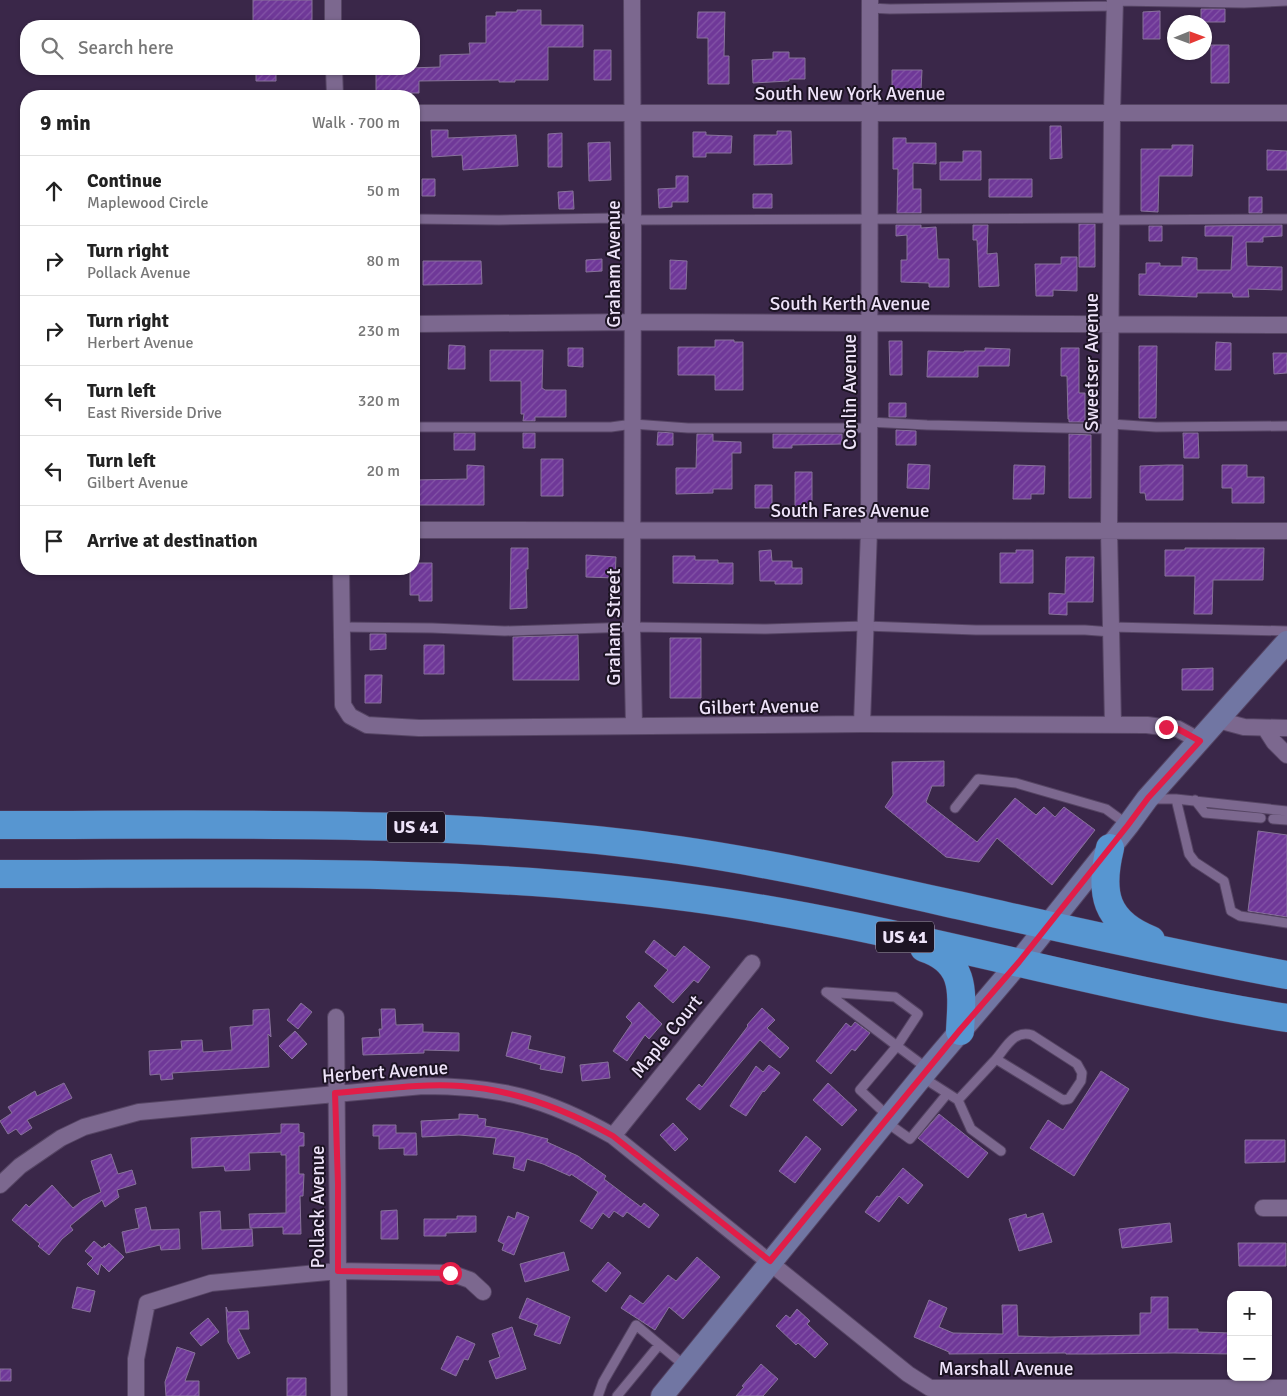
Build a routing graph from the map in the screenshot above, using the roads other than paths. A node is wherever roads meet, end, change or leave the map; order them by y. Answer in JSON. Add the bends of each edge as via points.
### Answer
{"nodes":[{"id":1,"x":332,"y":0,"type":"edge"},
{"id":2,"x":632,"y":0,"type":"edge"},
{"id":3,"x":1115,"y":2,"type":"edge"},
{"id":4,"x":1287,"y":2,"type":"edge"},
{"id":5,"x":870,"y":4,"type":"edge"},
{"id":6,"x":333,"y":20,"type":"edge"},
{"id":7,"x":334,"y":75,"type":"edge"},
{"id":8,"x":335,"y":90,"type":"edge"},
{"id":9,"x":632,"y":112,"type":"junction"},
{"id":10,"x":420,"y":113,"type":"edge"},
{"id":11,"x":869,"y":113,"type":"junction"},
{"id":12,"x":1112,"y":113,"type":"junction"},
{"id":13,"x":1287,"y":113,"type":"edge"},
{"id":14,"x":1112,"y":218,"type":"junction"},
{"id":15,"x":420,"y":219,"type":"edge"},
{"id":16,"x":869,"y":219,"type":"junction"},
{"id":17,"x":1287,"y":219,"type":"edge"},
{"id":18,"x":633,"y":220,"type":"junction"},
{"id":19,"x":633,"y":322,"type":"junction"},
{"id":20,"x":869,"y":322,"type":"junction"},
{"id":21,"x":420,"y":324,"type":"edge"},
{"id":22,"x":1111,"y":324,"type":"junction"},
{"id":23,"x":1287,"y":324,"type":"edge"},
{"id":24,"x":633,"y":424,"type":"junction"},
{"id":25,"x":869,"y":425,"type":"junction"},
{"id":26,"x":1111,"y":426,"type":"junction"},
{"id":27,"x":1287,"y":426,"type":"edge"},
{"id":28,"x":420,"y":427,"type":"edge"},
{"id":29,"x":633,"y":529,"type":"junction"},
{"id":30,"x":420,"y":530,"type":"edge"},
{"id":31,"x":869,"y":530,"type":"junction"},
{"id":32,"x":1110,"y":530,"type":"junction"},
{"id":33,"x":1287,"y":530,"type":"edge"},
{"id":34,"x":341,"y":575,"type":"edge"},
{"id":35,"x":865,"y":626,"type":"junction"},
{"id":36,"x":341,"y":627,"type":"junction"},
{"id":37,"x":632,"y":627,"type":"junction"},
{"id":38,"x":1111,"y":629,"type":"junction"},
{"id":39,"x":1287,"y":631,"type":"edge"},
{"id":40,"x":1287,"y":642,"type":"edge"},
{"id":41,"x":1218,"y":720,"type":"junction"},
{"id":42,"x":862,"y":724,"type":"junction"},
{"id":43,"x":1113,"y":725,"type":"junction"},
{"id":44,"x":634,"y":726,"type":"junction"},
{"id":45,"x":1265,"y":728,"type":"junction"},
{"id":46,"x":1287,"y":728,"type":"edge"},
{"id":47,"x":1200,"y":741,"type":"junction"},
{"id":48,"x":1287,"y":755,"type":"edge"},
{"id":49,"x":1148,"y":798,"type":"junction"},
{"id":50,"x":1176,"y":799,"type":"junction"},
{"id":51,"x":1194,"y":800,"type":"junction"},
{"id":52,"x":955,"y":808,"type":"dead end"},
{"id":53,"x":1287,"y":811,"type":"edge"},
{"id":54,"x":1261,"y":818,"type":"dead end"},
{"id":55,"x":1273,"y":819,"type":"dead end"},
{"id":56,"x":1287,"y":820,"type":"edge"},
{"id":57,"x":0,"y":825,"type":"edge"},
{"id":58,"x":1128,"y":825,"type":"junction"},
{"id":59,"x":1110,"y":848,"type":"junction"},
{"id":60,"x":0,"y":874,"type":"edge"},
{"id":61,"x":1287,"y":923,"type":"edge"},
{"id":62,"x":1049,"y":925,"type":"junction"},
{"id":63,"x":870,"y":929,"type":"junction"},
{"id":64,"x":1196,"y":958,"type":"junction"},
{"id":65,"x":1019,"y":962,"type":"junction"},
{"id":66,"x":752,"y":963,"type":"dead end"},
{"id":67,"x":1287,"y":975,"type":"edge"},
{"id":68,"x":336,"y":1017,"type":"dead end"},
{"id":69,"x":1287,"y":1018,"type":"edge"},
{"id":70,"x":960,"y":1030,"type":"junction"},
{"id":71,"x":897,"y":1046,"type":"junction"},
{"id":72,"x":996,"y":1059,"type":"junction"},
{"id":73,"x":925,"y":1073,"type":"junction"},
{"id":74,"x":335,"y":1093,"type":"junction"},
{"id":75,"x":946,"y":1094,"type":"junction"},
{"id":76,"x":958,"y":1100,"type":"junction"},
{"id":77,"x":887,"y":1119,"type":"junction"},
{"id":78,"x":613,"y":1136,"type":"junction"},
{"id":79,"x":1001,"y":1151,"type":"dead end"},
{"id":80,"x":0,"y":1185,"type":"edge"},
{"id":81,"x":1264,"y":1208,"type":"dead end"},
{"id":82,"x":1287,"y":1208,"type":"edge"},
{"id":83,"x":770,"y":1261,"type":"junction"},
{"id":84,"x":338,"y":1271,"type":"junction"},
{"id":85,"x":483,"y":1292,"type":"dead end"},
{"id":86,"x":660,"y":1345,"type":"junction"},
{"id":87,"x":686,"y":1366,"type":"junction"},
{"id":88,"x":1287,"y":1388,"type":"edge"},
{"id":89,"x":930,"y":1392,"type":"edge"},
{"id":90,"x":136,"y":1396,"type":"edge"},
{"id":91,"x":339,"y":1396,"type":"edge"},
{"id":92,"x":598,"y":1396,"type":"edge"},
{"id":93,"x":617,"y":1396,"type":"edge"},
{"id":94,"x":662,"y":1396,"type":"edge"}],
"edges":[{"from":1,"to":6,"type":"street"},
{"from":2,"to":9,"type":"street","name":"Graham Avenue"},
{"from":3,"to":4,"type":"lane"},
{"from":3,"to":5,"type":"lane","via":[[890,9]]},
{"from":3,"to":12,"type":"street","name":"Sweetser Avenue"},
{"from":5,"to":11,"type":"street","name":"Conlin Avenue"},
{"from":7,"to":8,"type":"street"},
{"from":9,"to":10,"type":"street","name":"South New York Avenue"},
{"from":9,"to":11,"type":"street","name":"South New York Avenue"},
{"from":9,"to":18,"type":"street","name":"Graham Avenue"},
{"from":11,"to":12,"type":"street","name":"South New York Avenue"},
{"from":11,"to":16,"type":"street","name":"Conlin Avenue"},
{"from":12,"to":13,"type":"street","name":"South New York Avenue"},
{"from":12,"to":14,"type":"street","name":"Sweetser Avenue"},
{"from":14,"to":16,"type":"lane"},
{"from":14,"to":17,"type":"lane"},
{"from":14,"to":22,"type":"street","name":"Sweetser Avenue"},
{"from":15,"to":18,"type":"lane"},
{"from":16,"to":18,"type":"lane"},
{"from":16,"to":20,"type":"street","name":"Conlin Avenue"},
{"from":18,"to":19,"type":"street","name":"Graham Avenue"},
{"from":19,"to":20,"type":"street","name":"South Kerth Avenue"},
{"from":19,"to":21,"type":"street","name":"South Kerth Avenue"},
{"from":19,"to":24,"type":"street","name":"Graham Avenue"},
{"from":20,"to":22,"type":"street","name":"South Kerth Avenue"},
{"from":20,"to":25,"type":"street","name":"Conlin Avenue"},
{"from":22,"to":23,"type":"street","name":"South Kerth Avenue"},
{"from":22,"to":26,"type":"street","name":"Sweetser Avenue"},
{"from":24,"to":25,"type":"lane","via":[[688,428]]},
{"from":24,"to":28,"type":"lane","via":[[611,427]]},
{"from":24,"to":29,"type":"street","name":"Graham Avenue"},
{"from":25,"to":26,"type":"lane"},
{"from":25,"to":31,"type":"street","name":"Conlin Avenue"},
{"from":26,"to":27,"type":"lane"},
{"from":26,"to":32,"type":"street","name":"Sweetser Avenue"},
{"from":29,"to":30,"type":"street","name":"South Fares Avenue"},
{"from":29,"to":31,"type":"street","name":"South Fares Avenue"},
{"from":29,"to":37,"type":"street","name":"Graham Street"},
{"from":31,"to":32,"type":"street","name":"South Fares Avenue"},
{"from":31,"to":35,"type":"street","name":"Conlin Avenue"},
{"from":32,"to":33,"type":"street","name":"South Fares Avenue"},
{"from":32,"to":38,"type":"street","name":"Sweetser Avenue"},
{"from":34,"to":36,"type":"street","name":"Gilbert Avenue"},
{"from":35,"to":37,"type":"lane","via":[[766,629]]},
{"from":35,"to":38,"type":"lane","via":[[976,630]]},
{"from":35,"to":42,"type":"street","name":"Conlin Avenue"},
{"from":36,"to":37,"type":"lane","via":[[505,631]]},
{"from":36,"to":44,"type":"street","name":"Gilbert Avenue","via":[[343,705],[350,716],[367,725],[419,728]]},
{"from":37,"to":44,"type":"street","name":"Graham Street"},
{"from":38,"to":39,"type":"lane"},
{"from":38,"to":43,"type":"street","name":"Sweetser Avenue"},
{"from":40,"to":41,"type":"street"},
{"from":41,"to":45,"type":"street","via":[[1244,727]]},
{"from":41,"to":47,"type":"street"},
{"from":42,"to":43,"type":"street","name":"Gilbert Avenue"},
{"from":42,"to":44,"type":"street","name":"Gilbert Avenue"},
{"from":43,"to":47,"type":"street","name":"Gilbert Avenue","via":[[1172,728]]},
{"from":45,"to":46,"type":"street"},
{"from":45,"to":48,"type":"street"},
{"from":47,"to":49,"type":"street"},
{"from":49,"to":50,"type":"lane"},
{"from":49,"to":58,"type":"street"},
{"from":50,"to":51,"type":"lane"},
{"from":50,"to":61,"type":"lane","via":[[1189,854],[1195,862],[1224,881],[1231,911],[1240,916]]},
{"from":51,"to":53,"type":"lane"},
{"from":51,"to":54,"type":"lane","via":[[1206,813]]},
{"from":52,"to":58,"type":"lane","via":[[978,778],[1016,783],[1106,809]]},
{"from":55,"to":56,"type":"lane"},
{"from":57,"to":62,"type":"highway","number":"US 41","via":[[415,827],[574,838],[726,857],[829,876]]},
{"from":58,"to":59,"type":"street"},
{"from":59,"to":62,"type":"street"},
{"from":59,"to":64,"type":"highway","via":[[1104,887],[1108,904],[1119,922],[1139,936]]},
{"from":60,"to":63,"type":"highway","number":"US 41","via":[[414,875],[518,880],[694,898]]},
{"from":62,"to":64,"type":"highway","number":"US 41"},
{"from":62,"to":65,"type":"street"},
{"from":63,"to":65,"type":"highway","number":"US 41"},
{"from":63,"to":70,"type":"highway","via":[[931,950],[952,965],[961,990]]},
{"from":64,"to":67,"type":"highway","number":"US 41"},
{"from":65,"to":69,"type":"highway","number":"US 41","via":[[1172,997]]},
{"from":65,"to":70,"type":"street"},
{"from":66,"to":78,"type":"street","name":"Maple Court"},
{"from":68,"to":74,"type":"street","name":"Pollack Avenue"},
{"from":70,"to":73,"type":"street"},
{"from":71,"to":71,"type":"lane","via":[[858,1016],[826,992],[895,997],[918,1014]]},
{"from":71,"to":73,"type":"lane"},
{"from":71,"to":77,"type":"lane","via":[[860,1090]]},
{"from":72,"to":72,"type":"lane","via":[[1063,1100],[1069,1099],[1081,1082],[1082,1073],[1077,1064],[1032,1035],[1016,1035]]},
{"from":72,"to":76,"type":"lane"},
{"from":73,"to":75,"type":"lane"},
{"from":73,"to":77,"type":"street"},
{"from":74,"to":78,"type":"street","name":"Herbert Avenue","via":[[423,1086],[486,1089],[546,1103]]},
{"from":74,"to":80,"type":"street","name":"Herbert Avenue","via":[[139,1112],[105,1120],[61,1138],[20,1166]]},
{"from":74,"to":84,"type":"street","name":"Pollack Avenue"},
{"from":75,"to":76,"type":"lane"},
{"from":75,"to":77,"type":"lane","via":[[910,1139]]},
{"from":76,"to":79,"type":"lane","via":[[971,1129]]},
{"from":77,"to":83,"type":"street"},
{"from":78,"to":83,"type":"street","name":"Herbert Avenue"},
{"from":81,"to":82,"type":"street"},
{"from":83,"to":87,"type":"street"},
{"from":83,"to":89,"type":"street","name":"Marshall Avenue"},
{"from":84,"to":85,"type":"street","via":[[450,1273],[470,1280]]},
{"from":84,"to":90,"type":"street","via":[[211,1283],[147,1303],[136,1359]]},
{"from":84,"to":91,"type":"street","name":"Pollack Avenue"},
{"from":86,"to":87,"type":"lane"},
{"from":86,"to":92,"type":"lane","via":[[636,1325]]},
{"from":86,"to":93,"type":"lane"},
{"from":87,"to":94,"type":"street"},
{"from":88,"to":89,"type":"street","name":"Marshall Avenue"}]}
